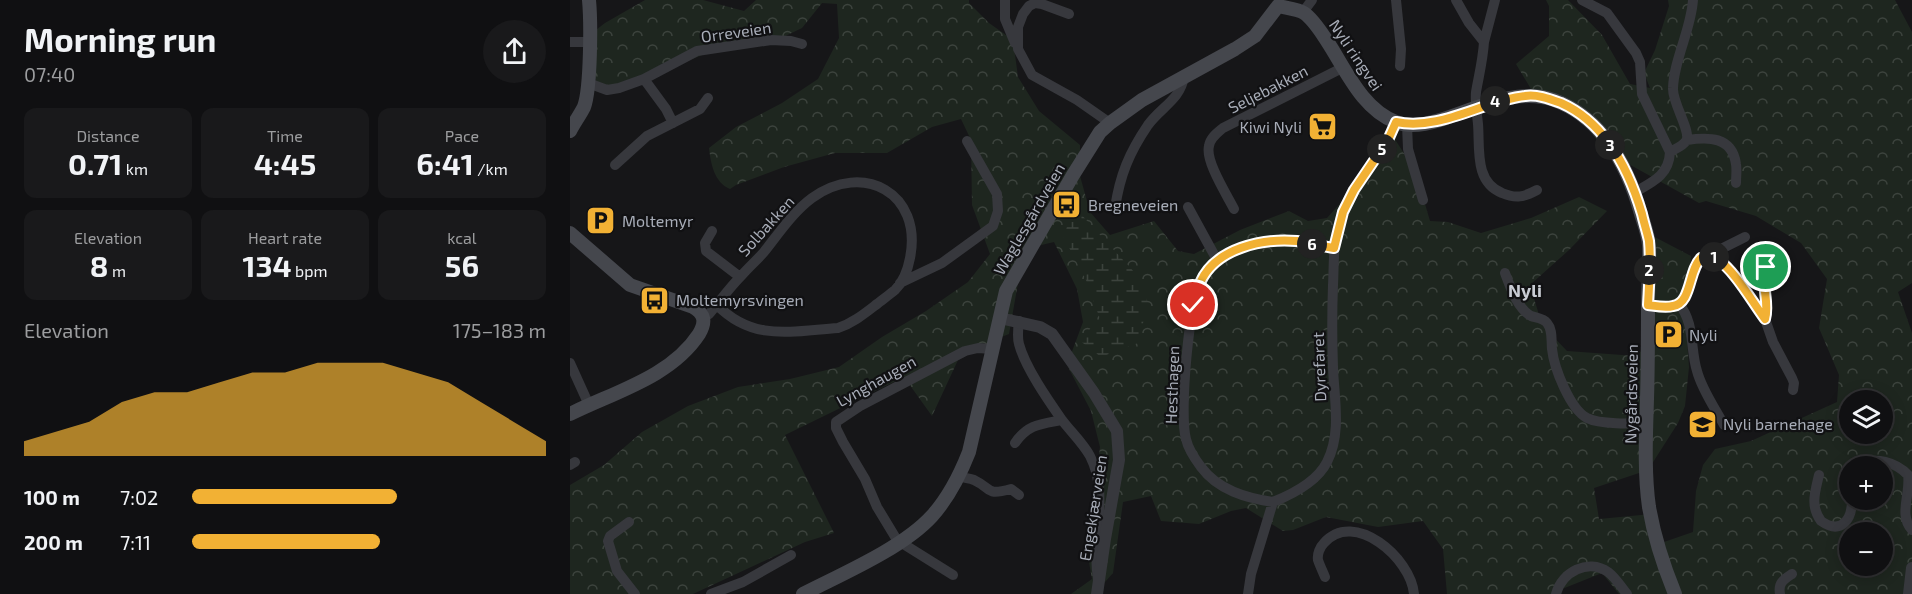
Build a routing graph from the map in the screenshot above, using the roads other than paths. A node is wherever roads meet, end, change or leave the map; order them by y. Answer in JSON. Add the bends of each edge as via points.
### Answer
{"nodes":[{"id":1,"x":590,"y":0,"type":"edge"},
{"id":2,"x":1005,"y":0,"type":"edge"},
{"id":3,"x":1312,"y":0,"type":"edge"},
{"id":4,"x":1396,"y":0,"type":"edge"},
{"id":5,"x":1456,"y":0,"type":"edge"},
{"id":6,"x":1495,"y":0,"type":"edge"},
{"id":7,"x":1582,"y":0,"type":"edge"},
{"id":8,"x":1693,"y":0,"type":"edge"},
{"id":9,"x":1278,"y":3,"type":"edge"},
{"id":10,"x":1303,"y":12,"type":"junction"},
{"id":11,"x":1069,"y":14,"type":"dead end"},
{"id":12,"x":570,"y":42,"type":"edge"},
{"id":13,"x":589,"y":42,"type":"junction"},
{"id":14,"x":1484,"y":42,"type":"junction"},
{"id":15,"x":802,"y":44,"type":"dead end"},
{"id":16,"x":1018,"y":49,"type":"junction"},
{"id":17,"x":1400,"y":66,"type":"dead end"},
{"id":18,"x":1344,"y":67,"type":"junction"},
{"id":19,"x":1184,"y":77,"type":"junction"},
{"id":20,"x":644,"y":80,"type":"junction"},
{"id":21,"x":588,"y":82,"type":"junction"},
{"id":22,"x":708,"y":98,"type":"dead end"},
{"id":23,"x":1472,"y":110,"type":"junction"},
{"id":24,"x":673,"y":123,"type":"junction"},
{"id":25,"x":1110,"y":123,"type":"junction"},
{"id":26,"x":1402,"y":123,"type":"junction"},
{"id":27,"x":570,"y":131,"type":"edge"},
{"id":28,"x":1687,"y":140,"type":"junction"},
{"id":29,"x":967,"y":141,"type":"dead end"},
{"id":30,"x":1671,"y":152,"type":"junction"},
{"id":31,"x":615,"y":165,"type":"dead end"},
{"id":32,"x":1736,"y":183,"type":"dead end"},
{"id":33,"x":1537,"y":190,"type":"dead end"},
{"id":34,"x":1635,"y":192,"type":"junction"},
{"id":35,"x":1423,"y":200,"type":"dead end"},
{"id":36,"x":1188,"y":207,"type":"dead end"},
{"id":37,"x":1115,"y":208,"type":"dead end"},
{"id":38,"x":1234,"y":209,"type":"dead end"},
{"id":39,"x":712,"y":231,"type":"dead end"},
{"id":40,"x":570,"y":233,"type":"edge"},
{"id":41,"x":1745,"y":237,"type":"dead end"},
{"id":42,"x":1334,"y":248,"type":"junction"},
{"id":43,"x":1714,"y":256,"type":"junction"},
{"id":44,"x":1217,"y":260,"type":"junction"},
{"id":45,"x":1775,"y":260,"type":"dead end"},
{"id":46,"x":1505,"y":273,"type":"dead end"},
{"id":47,"x":740,"y":277,"type":"junction"},
{"id":48,"x":900,"y":283,"type":"junction"},
{"id":49,"x":1679,"y":304,"type":"junction"},
{"id":50,"x":717,"y":305,"type":"junction"},
{"id":51,"x":1648,"y":305,"type":"junction"},
{"id":52,"x":703,"y":316,"type":"junction"},
{"id":53,"x":1000,"y":318,"type":"junction"},
{"id":54,"x":1765,"y":319,"type":"junction"},
{"id":55,"x":1019,"y":321,"type":"junction"},
{"id":56,"x":992,"y":349,"type":"junction"},
{"id":57,"x":570,"y":363,"type":"edge"},
{"id":58,"x":1793,"y":390,"type":"dead end"},
{"id":59,"x":588,"y":405,"type":"junction"},
{"id":60,"x":570,"y":414,"type":"edge"},
{"id":61,"x":1062,"y":420,"type":"junction"},
{"id":62,"x":1646,"y":421,"type":"junction"},
{"id":63,"x":1724,"y":425,"type":"dead end"},
{"id":64,"x":1016,"y":442,"type":"dead end"},
{"id":65,"x":1893,"y":466,"type":"edge"},
{"id":66,"x":1910,"y":473,"type":"edge"},
{"id":67,"x":1819,"y":475,"type":"dead end"},
{"id":68,"x":959,"y":476,"type":"junction"},
{"id":69,"x":1019,"y":495,"type":"dead end"},
{"id":70,"x":1273,"y":502,"type":"junction"},
{"id":71,"x":1851,"y":510,"type":"edge"},
{"id":72,"x":629,"y":522,"type":"dead end"},
{"id":73,"x":1912,"y":530,"type":"edge"},
{"id":74,"x":900,"y":543,"type":"junction"},
{"id":75,"x":791,"y":555,"type":"dead end"},
{"id":76,"x":1912,"y":568,"type":"edge"},
{"id":77,"x":1792,"y":574,"type":"dead end"},
{"id":78,"x":953,"y":575,"type":"dead end"},
{"id":79,"x":1325,"y":577,"type":"dead end"},
{"id":80,"x":1098,"y":588,"type":"edge"},
{"id":81,"x":1910,"y":588,"type":"edge"},
{"id":82,"x":635,"y":594,"type":"edge"},
{"id":83,"x":711,"y":594,"type":"edge"},
{"id":84,"x":803,"y":594,"type":"edge"},
{"id":85,"x":1248,"y":594,"type":"edge"},
{"id":86,"x":1414,"y":594,"type":"edge"},
{"id":87,"x":1556,"y":594,"type":"edge"},
{"id":88,"x":1626,"y":594,"type":"edge"},
{"id":89,"x":1675,"y":594,"type":"edge"},
{"id":90,"x":1780,"y":594,"type":"edge"}],
"edges":[{"from":1,"to":13,"type":"main road"},
{"from":2,"to":16,"type":"street","via":[[1005,19]]},
{"from":3,"to":10,"type":"street"},
{"from":4,"to":17,"type":"street"},
{"from":5,"to":14,"type":"street"},
{"from":6,"to":14,"type":"street"},
{"from":7,"to":30,"type":"street","via":[[1607,13],[1636,53],[1642,94]]},
{"from":8,"to":28,"type":"street","via":[[1673,86]]},
{"from":9,"to":10,"type":"main road","name":"Waglesgårdveien"},
{"from":9,"to":19,"type":"main road","name":"Waglesgårdveien","via":[[1255,36]]},
{"from":10,"to":18,"type":"main road","name":"Nyli ringvei"},
{"from":11,"to":16,"type":"street","via":[[1042,4],[1029,6],[1018,27]]},
{"from":12,"to":13,"type":"street"},
{"from":13,"to":21,"type":"main road"},
{"from":14,"to":23,"type":"street"},
{"from":15,"to":20,"type":"street","name":"Orreveien","via":[[771,40],[697,51]]},
{"from":16,"to":25,"type":"street","via":[[1032,75]]},
{"from":18,"to":26,"type":"main road","name":"Nyli ringvei","via":[[1377,112]]},
{"from":18,"to":38,"type":"street","name":"Seljebakken","via":[[1223,128],[1212,138],[1208,152]]},
{"from":19,"to":25,"type":"main road","name":"Waglesgårdveien"},
{"from":19,"to":37,"type":"street","via":[[1180,93],[1147,126],[1124,166]]},
{"from":20,"to":21,"type":"street","name":"Orreveien","via":[[607,90]]},
{"from":20,"to":24,"type":"street"},
{"from":21,"to":27,"type":"main road","via":[[584,105]]},
{"from":22,"to":24,"type":"street","via":[[700,109]]},
{"from":23,"to":26,"type":"main road","via":[[1429,123]]},
{"from":23,"to":33,"type":"street","via":[[1485,179],[1499,192],[1514,197]]},
{"from":23,"to":34,"type":"main road","name":"Nygårdsveien","via":[[1527,95],[1554,100],[1576,110],[1615,151]]},
{"from":24,"to":31,"type":"street","via":[[647,136]]},
{"from":25,"to":53,"type":"main road","name":"Waglesgårdveien","via":[[1100,132],[1015,273]]},
{"from":26,"to":35,"type":"street"},
{"from":26,"to":42,"type":"street","name":"Dyrefaret","via":[[1354,190],[1343,212]]},
{"from":28,"to":30,"type":"street"},
{"from":28,"to":32,"type":"street","via":[[1712,138],[1731,150]]},
{"from":29,"to":48,"type":"street","name":"Solbakken","via":[[997,194],[998,211],[993,226],[942,263]]},
{"from":30,"to":34,"type":"street","via":[[1666,170],[1657,180]]},
{"from":34,"to":51,"type":"main road","name":"Nygårdsveien","via":[[1649,244]]},
{"from":36,"to":44,"type":"street"},
{"from":39,"to":47,"type":"street","name":"Solbakken","via":[[705,243],[706,251]]},
{"from":40,"to":52,"type":"main road","via":[[630,285],[693,307]]},
{"from":41,"to":43,"type":"street"},
{"from":42,"to":44,"type":"street","name":"Hesthagen","via":[[1277,242],[1238,249]]},
{"from":42,"to":70,"type":"street","name":"Dyrefaret","via":[[1336,417],[1331,450],[1318,474],[1303,487]]},
{"from":43,"to":49,"type":"street","via":[[1696,263],[1684,300]]},
{"from":43,"to":54,"type":"street","via":[[1734,275]]},
{"from":44,"to":70,"type":"street","name":"Hesthagen","via":[[1201,281],[1193,305],[1186,376],[1186,440],[1200,466],[1220,485]]},
{"from":45,"to":54,"type":"street","via":[[1763,275]]},
{"from":46,"to":62,"type":"street","via":[[1525,311],[1549,324],[1558,372],[1581,412],[1599,421]]},
{"from":47,"to":48,"type":"street","name":"Solbakken","via":[[812,198],[839,185],[868,183],[890,191],[908,217],[912,248]]},
{"from":47,"to":50,"type":"street","name":"Solbakken"},
{"from":48,"to":50,"type":"street","name":"Solbakken","via":[[858,318],[838,327],[777,333],[756,330]]},
{"from":49,"to":51,"type":"street"},
{"from":49,"to":63,"type":"street","via":[[1688,317],[1696,370]]},
{"from":50,"to":52,"type":"street","name":"Solbakken"},
{"from":51,"to":62,"type":"main road","name":"Nygårdsveien"},
{"from":52,"to":59,"type":"main road","via":[[703,326],[693,342],[676,359]]},
{"from":53,"to":55,"type":"street","name":"Engekjærveien"},
{"from":53,"to":56,"type":"main road","name":"Waglesgårdveien"},
{"from":54,"to":58,"type":"street","via":[[1792,378]]},
{"from":55,"to":61,"type":"street","via":[[1018,342],[1023,357]]},
{"from":55,"to":80,"type":"street","name":"Engekjærveien","via":[[1052,334],[1117,431],[1119,460]]},
{"from":56,"to":68,"type":"main road","name":"Waglesgårdveien","via":[[975,430]]},
{"from":56,"to":74,"type":"street","name":"Lynghaugen","via":[[964,351],[836,422],[873,500]]},
{"from":57,"to":59,"type":"street"},
{"from":59,"to":60,"type":"main road"},
{"from":61,"to":64,"type":"street","via":[[1023,431]]},
{"from":61,"to":80,"type":"street","name":"Engekjærveien","via":[[1084,448],[1099,486],[1095,563]]},
{"from":62,"to":89,"type":"main road","name":"Nygårdsveien","via":[[1649,507]]},
{"from":65,"to":66,"type":"street"},
{"from":66,"to":73,"type":"street","via":[[1905,518]]},
{"from":67,"to":71,"type":"street","via":[[1814,508],[1821,521],[1840,525],[1851,517]]},
{"from":68,"to":69,"type":"street","via":[[988,491],[1011,489]]},
{"from":68,"to":74,"type":"main road","name":"Waglesgårdveien","via":[[932,516]]},
{"from":70,"to":85,"type":"street"},
{"from":72,"to":82,"type":"street","via":[[608,541],[617,571]]},
{"from":74,"to":78,"type":"street"},
{"from":74,"to":84,"type":"main road","name":"Waglesgårdveien"},
{"from":75,"to":83,"type":"street","via":[[743,582]]},
{"from":76,"to":81,"type":"street"},
{"from":77,"to":90,"type":"street","via":[[1780,584]]},
{"from":79,"to":86,"type":"street","via":[[1318,558],[1321,545],[1340,531],[1354,532],[1395,554],[1409,574]]},
{"from":87,"to":88,"type":"street","via":[[1566,577],[1582,567],[1593,566],[1607,572]]}]}
